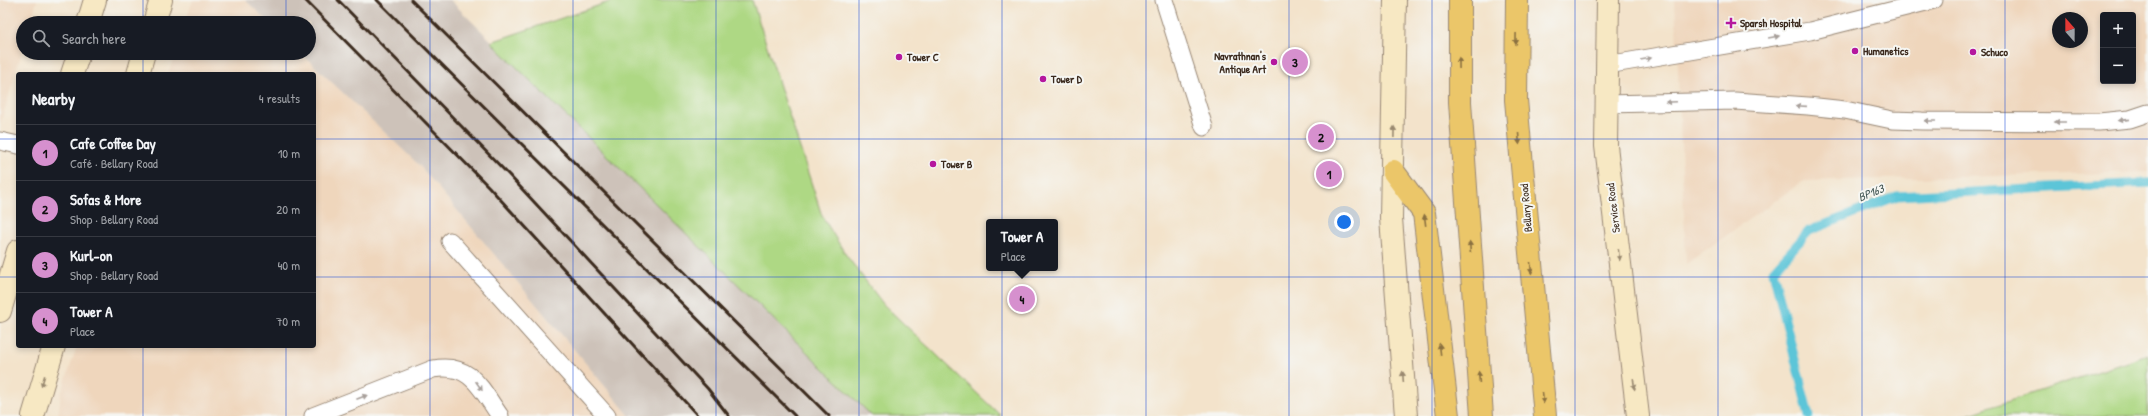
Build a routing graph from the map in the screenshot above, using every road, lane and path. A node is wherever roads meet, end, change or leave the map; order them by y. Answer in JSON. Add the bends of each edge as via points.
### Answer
{"nodes":[{"id":1,"x":95,"y":0,"type":"edge"},
{"id":2,"x":161,"y":0,"type":"edge"},
{"id":3,"x":1164,"y":0,"type":"edge"},
{"id":4,"x":1395,"y":0,"type":"edge"},
{"id":5,"x":1460,"y":0,"type":"edge"},
{"id":6,"x":1516,"y":0,"type":"edge"},
{"id":7,"x":1608,"y":0,"type":"edge"},
{"id":8,"x":1934,"y":0,"type":"edge"},
{"id":9,"x":90,"y":16,"type":"edge"},
{"id":10,"x":156,"y":16,"type":"edge"},
{"id":11,"x":77,"y":60,"type":"edge"},
{"id":12,"x":142,"y":60,"type":"edge"},
{"id":13,"x":1607,"y":65,"type":"junction"},
{"id":14,"x":73,"y":72,"type":"edge"},
{"id":15,"x":139,"y":72,"type":"edge"},
{"id":16,"x":1607,"y":104,"type":"junction"},
{"id":17,"x":2148,"y":113,"type":"edge"},
{"id":18,"x":1204,"y":127,"type":"dead end"},
{"id":19,"x":0,"y":141,"type":"edge"},
{"id":20,"x":16,"y":145,"type":"edge"},
{"id":21,"x":1393,"y":171,"type":"junction"},
{"id":22,"x":450,"y":241,"type":"dead end"},
{"id":23,"x":16,"y":258,"type":"edge"},
{"id":24,"x":0,"y":311,"type":"edge"},
{"id":25,"x":53,"y":348,"type":"edge"},
{"id":26,"x":33,"y":416,"type":"edge"},
{"id":27,"x":313,"y":416,"type":"edge"},
{"id":28,"x":500,"y":416,"type":"edge"},
{"id":29,"x":607,"y":416,"type":"edge"},
{"id":30,"x":1406,"y":416,"type":"edge"},
{"id":31,"x":1448,"y":416,"type":"edge"},
{"id":32,"x":1482,"y":416,"type":"edge"},
{"id":33,"x":1545,"y":416,"type":"edge"},
{"id":34,"x":1638,"y":416,"type":"edge"}],
"edges":[{"from":1,"to":9,"type":"main road"},
{"from":2,"to":10,"type":"main road"},
{"from":3,"to":18,"type":"lane"},
{"from":21,"to":4,"type":"main road","one_way":true},
{"from":32,"to":5,"type":"highway","one_way":true,"via":[[1460,102]]},
{"from":6,"to":33,"type":"highway","name":"Bellary Road","one_way":true,"via":[[1516,100]]},
{"from":7,"to":13,"type":"main road","name":"Service Road"},
{"from":13,"to":8,"type":"lane","one_way":true,"via":[[1810,31]]},
{"from":11,"to":14,"type":"main road"},
{"from":12,"to":15,"type":"main road"},
{"from":13,"to":16,"type":"main road","name":"Service Road"},
{"from":17,"to":16,"type":"lane","one_way":true,"via":[[2130,119],[2099,122],[1892,120],[1845,110],[1735,101]]},
{"from":16,"to":34,"type":"main road","name":"Service Road","one_way":true,"via":[[1606,146]]},
{"from":19,"to":20,"type":"lane"},
{"from":30,"to":21,"type":"main road","one_way":true,"via":[[1391,218]]},
{"from":31,"to":21,"type":"highway","one_way":true,"via":[[1424,213]]},
{"from":22,"to":29,"type":"lane"},
{"from":23,"to":24,"type":"main road"},
{"from":25,"to":26,"type":"main road","one_way":true},
{"from":27,"to":28,"type":"lane","one_way":true,"via":[[443,367],[465,371],[474,378]]}]}
